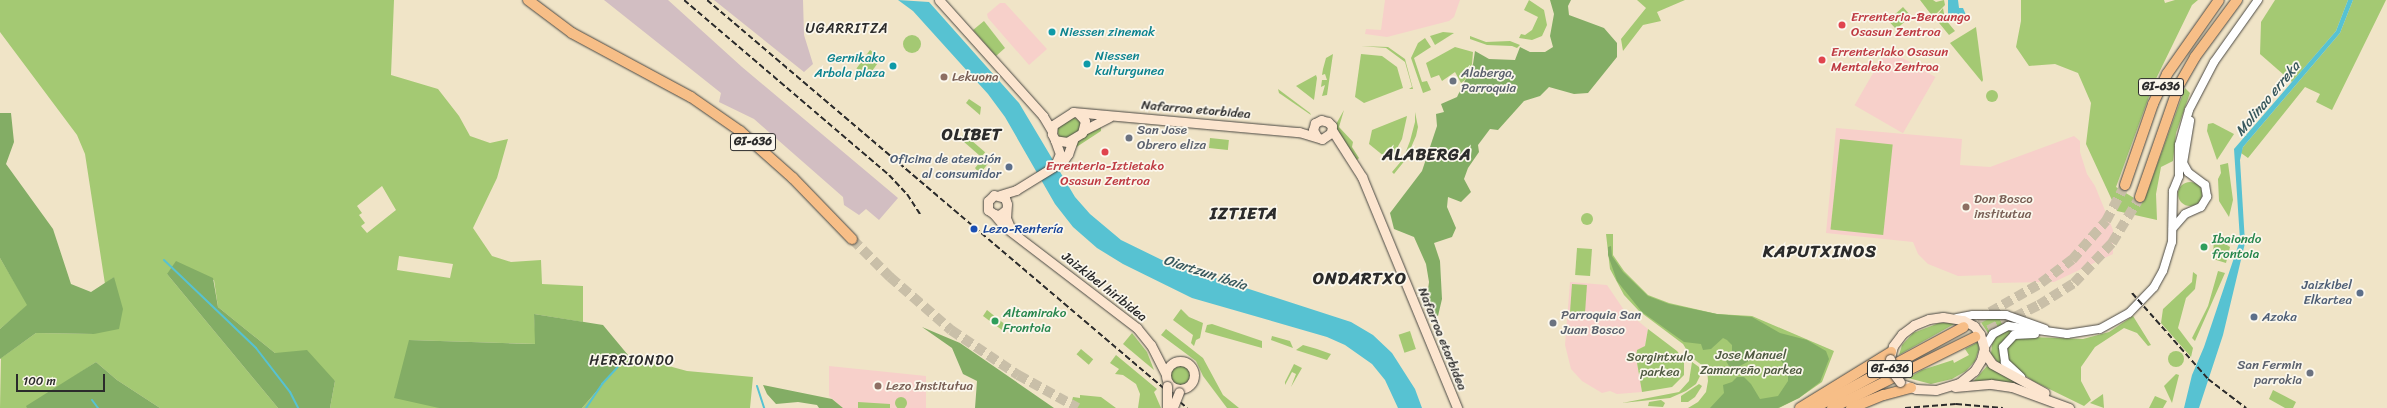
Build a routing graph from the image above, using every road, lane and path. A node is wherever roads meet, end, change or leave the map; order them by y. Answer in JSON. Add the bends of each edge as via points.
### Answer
{"nodes":[{"id":1,"x":528,"y":0,"type":"edge"},
{"id":2,"x":939,"y":0,"type":"edge"},
{"id":3,"x":2220,"y":0,"type":"edge"},
{"id":4,"x":2237,"y":0,"type":"edge"},
{"id":5,"x":2258,"y":0,"type":"edge"},
{"id":6,"x":2264,"y":0,"type":"edge"},
{"id":7,"x":1079,"y":114,"type":"junction"},
{"id":8,"x":1043,"y":116,"type":"junction"},
{"id":9,"x":1115,"y":116,"type":"junction"},
{"id":10,"x":1057,"y":120,"type":"junction"},
{"id":11,"x":1313,"y":128,"type":"junction"},
{"id":12,"x":1084,"y":130,"type":"junction"},
{"id":13,"x":1332,"y":130,"type":"junction"},
{"id":14,"x":1299,"y":132,"type":"junction"},
{"id":15,"x":1053,"y":136,"type":"junction"},
{"id":16,"x":1321,"y":138,"type":"junction"},
{"id":17,"x":1072,"y":140,"type":"junction"},
{"id":18,"x":1344,"y":150,"type":"junction"},
{"id":19,"x":1055,"y":165,"type":"junction"},
{"id":20,"x":2194,"y":177,"type":"junction"},
{"id":21,"x":2177,"y":182,"type":"junction"},
{"id":22,"x":2125,"y":185,"type":"tunnel mouth"},
{"id":23,"x":1016,"y":190,"type":"junction"},
{"id":24,"x":1000,"y":195,"type":"junction"},
{"id":25,"x":2173,"y":195,"type":"junction"},
{"id":26,"x":2140,"y":197,"type":"tunnel mouth"},
{"id":27,"x":1007,"y":207,"type":"junction"},
{"id":28,"x":2191,"y":211,"type":"junction"},
{"id":29,"x":994,"y":214,"type":"junction"},
{"id":30,"x":2173,"y":228,"type":"junction"},
{"id":31,"x":1012,"y":232,"type":"junction"},
{"id":32,"x":852,"y":239,"type":"tunnel mouth"},
{"id":33,"x":1957,"y":318,"type":"junction"},
{"id":34,"x":1964,"y":327,"type":"tunnel mouth"},
{"id":35,"x":1137,"y":328,"type":"junction"},
{"id":36,"x":2053,"y":333,"type":"junction"},
{"id":37,"x":1975,"y":338,"type":"tunnel mouth"},
{"id":38,"x":1984,"y":350,"type":"junction"},
{"id":39,"x":1891,"y":356,"type":"junction"},
{"id":40,"x":1178,"y":362,"type":"junction"},
{"id":41,"x":1167,"y":380,"type":"junction"},
{"id":42,"x":2031,"y":385,"type":"junction"},
{"id":43,"x":1911,"y":388,"type":"junction"},
{"id":44,"x":1948,"y":388,"type":"junction"},
{"id":45,"x":1180,"y":391,"type":"junction"},
{"id":46,"x":1170,"y":407,"type":"edge"},
{"id":47,"x":1457,"y":408,"type":"edge"},
{"id":48,"x":1800,"y":408,"type":"edge"},
{"id":49,"x":1814,"y":408,"type":"edge"},
{"id":50,"x":1832,"y":408,"type":"edge"},
{"id":51,"x":1851,"y":408,"type":"edge"},
{"id":52,"x":2069,"y":408,"type":"edge"},
{"id":53,"x":2073,"y":408,"type":"edge"}],
"edges":[{"from":1,"to":32,"type":"main road","number":"GI-636","via":[[572,33],[691,97],[740,131],[794,178]]},
{"from":2,"to":8,"type":"main road"},
{"from":3,"to":22,"type":"main road","number":"GI-636","via":[[2167,74],[2153,104]]},
{"from":4,"to":26,"type":"main road","number":"GI-636","via":[[2198,52],[2179,85]]},
{"from":5,"to":21,"type":"street","via":[[2214,62],[2194,98],[2181,138]]},
{"from":6,"to":20,"type":"street","via":[[2218,65],[2194,110],[2183,158],[2185,168]]},
{"from":7,"to":9,"type":"main road","name":"Nafarroa etorbidea"},
{"from":7,"to":10,"type":"main road","via":[[1070,113]]},
{"from":7,"to":12,"type":"main road","via":[[1085,121]]},
{"from":8,"to":10,"type":"main road"},
{"from":8,"to":15,"type":"main road"},
{"from":9,"to":12,"type":"main road","name":"Nafarroa etorbidea"},
{"from":9,"to":14,"type":"main road","name":"Nafarroa etorbidea"},
{"from":10,"to":15,"type":"main road"},
{"from":11,"to":13,"type":"main road","via":[[1317,121],[1323,120],[1330,123]]},
{"from":11,"to":14,"type":"main road","name":"Nafarroa etorbidea"},
{"from":11,"to":16,"type":"main road"},
{"from":12,"to":17,"type":"main road"},
{"from":13,"to":16,"type":"main road"},
{"from":13,"to":18,"type":"main road","name":"Nafarroa etorbidea"},
{"from":14,"to":16,"type":"main road","name":"Nafarroa etorbidea"},
{"from":15,"to":17,"type":"main road","via":[[1064,143]]},
{"from":15,"to":19,"type":"main road","via":[[1060,154]]},
{"from":16,"to":18,"type":"main road","name":"Nafarroa etorbidea"},
{"from":17,"to":19,"type":"main road","via":[[1067,157]]},
{"from":18,"to":47,"type":"main road","name":"Nafarroa etorbidea","via":[[1362,177]]},
{"from":19,"to":23,"type":"main road"},
{"from":20,"to":21,"type":"street"},
{"from":20,"to":28,"type":"street","via":[[2205,185],[2207,197],[2201,207]]},
{"from":21,"to":25,"type":"street"},
{"from":23,"to":24,"type":"main road"},
{"from":23,"to":27,"type":"main road"},
{"from":24,"to":27,"type":"main road"},
{"from":24,"to":29,"type":"main road","via":[[994,195],[988,201],[988,210]]},
{"from":25,"to":28,"type":"street","via":[[2181,208]]},
{"from":25,"to":30,"type":"street"},
{"from":27,"to":29,"type":"main road","via":[[1000,215]]},
{"from":27,"to":31,"type":"main road"},
{"from":28,"to":30,"type":"street","via":[[2181,217]]},
{"from":29,"to":31,"type":"main road","name":"Jaizkibel hiribidea"},
{"from":30,"to":36,"type":"street","via":[[2164,271],[2135,308],[2116,322],[2095,330]]},
{"from":31,"to":35,"type":"main road","name":"Jaizkibel hiribidea"},
{"from":33,"to":36,"type":"street","via":[[1973,314],[2006,315]]},
{"from":33,"to":38,"type":"main road","via":[[1974,326],[1980,334]]},
{"from":33,"to":39,"type":"main road","via":[[1936,317],[1918,323],[1898,339]]},
{"from":34,"to":49,"type":"main road","number":"GI-636"},
{"from":35,"to":40,"type":"main road","via":[[1152,337],[1166,357]]},
{"from":35,"to":41,"type":"main road","name":"Jaizkibel hiribidea","via":[[1151,345]]},
{"from":36,"to":38,"type":"street","via":[[2019,327],[2002,328],[1989,338]]},
{"from":36,"to":42,"type":"street","via":[[2014,335],[2003,347],[2005,362]]},
{"from":37,"to":50,"type":"main road","number":"GI-636"},
{"from":38,"to":42,"type":"main road","via":[[1992,364]]},
{"from":38,"to":44,"type":"main road","via":[[1974,371]]},
{"from":39,"to":43,"type":"main road","bridge":true,"via":[[1894,374],[1900,382]]},
{"from":39,"to":48,"type":"main road"},
{"from":40,"to":41,"type":"main road","via":[[1170,366]]},
{"from":40,"to":45,"type":"main road","via":[[1190,365],[1194,375],[1191,384]]},
{"from":41,"to":45,"type":"main road"},
{"from":41,"to":46,"type":"main road","bridge":true},
{"from":42,"to":53,"type":"main road"},
{"from":43,"to":44,"type":"main road"},
{"from":43,"to":51,"type":"main road"},
{"from":44,"to":52,"type":"main road","via":[[1983,384],[2012,387]]},
{"from":45,"to":46,"type":"main road","bridge":true}]}
